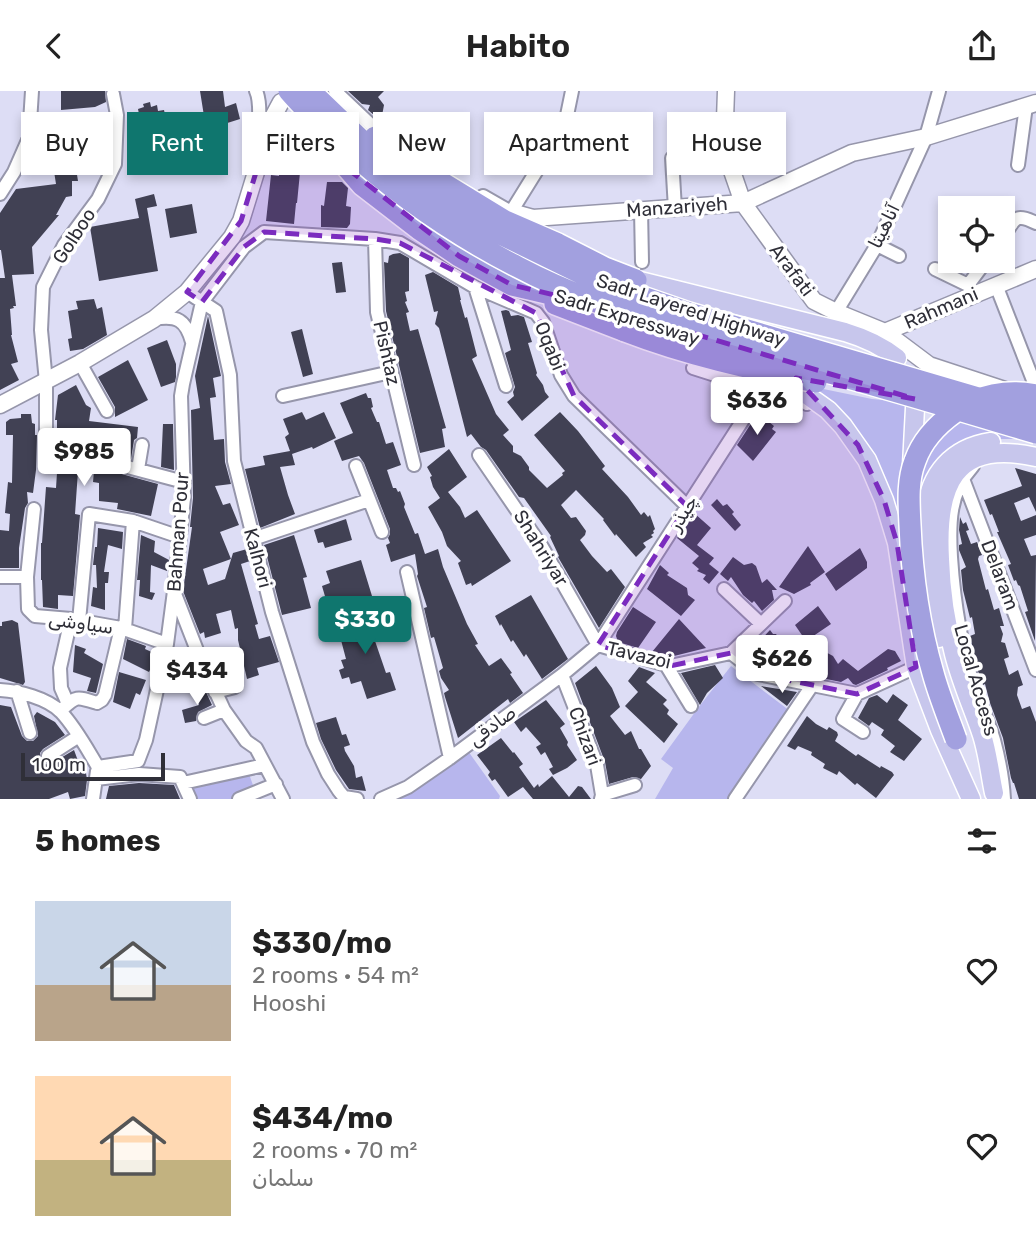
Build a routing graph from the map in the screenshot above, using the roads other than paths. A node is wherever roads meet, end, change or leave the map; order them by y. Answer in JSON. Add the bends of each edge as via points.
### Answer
{"nodes":[{"id":1,"x":33,"y":91,"type":"edge"},
{"id":2,"x":256,"y":91,"type":"edge"},
{"id":3,"x":319,"y":91,"type":"edge"},
{"id":4,"x":335,"y":91,"type":"edge"},
{"id":5,"x":572,"y":91,"type":"edge"},
{"id":6,"x":726,"y":91,"type":"edge"},
{"id":7,"x":939,"y":91,"type":"edge"},
{"id":8,"x":1036,"y":91,"type":"edge"},
{"id":9,"x":113,"y":94,"type":"dead end"},
{"id":10,"x":291,"y":96,"type":"edge"},
{"id":11,"x":1033,"y":104,"type":"edge"},
{"id":12,"x":259,"y":112,"type":"edge"},
{"id":13,"x":277,"y":112,"type":"edge"},
{"id":14,"x":926,"y":137,"type":"junction"},
{"id":15,"x":1018,"y":165,"type":"dead end"},
{"id":16,"x":254,"y":175,"type":"edge"},
{"id":17,"x":351,"y":175,"type":"edge"},
{"id":18,"x":673,"y":175,"type":"edge"},
{"id":19,"x":362,"y":185,"type":"junction"},
{"id":20,"x":0,"y":194,"type":"edge"},
{"id":21,"x":743,"y":203,"type":"junction"},
{"id":22,"x":641,"y":209,"type":"junction"},
{"id":23,"x":675,"y":209,"type":"junction"},
{"id":24,"x":511,"y":212,"type":"junction"},
{"id":25,"x":1015,"y":220,"type":"edge"},
{"id":26,"x":1036,"y":223,"type":"edge"},
{"id":27,"x":375,"y":239,"type":"junction"},
{"id":28,"x":529,"y":245,"type":"junction"},
{"id":29,"x":877,"y":245,"type":"junction"},
{"id":30,"x":899,"y":256,"type":"dead end"},
{"id":31,"x":642,"y":262,"type":"dead end"},
{"id":32,"x":935,"y":269,"type":"dead end"},
{"id":33,"x":1036,"y":269,"type":"edge"},
{"id":34,"x":938,"y":270,"type":"edge"},
{"id":35,"x":943,"y":273,"type":"edge"},
{"id":36,"x":977,"y":273,"type":"edge"},
{"id":37,"x":512,"y":285,"type":"junction"},
{"id":38,"x":996,"y":285,"type":"junction"},
{"id":39,"x":475,"y":286,"type":"junction"},
{"id":40,"x":187,"y":292,"type":"junction"},
{"id":41,"x":202,"y":302,"type":"junction"},
{"id":42,"x":836,"y":312,"type":"junction"},
{"id":43,"x":155,"y":319,"type":"junction"},
{"id":44,"x":885,"y":332,"type":"junction"},
{"id":45,"x":192,"y":342,"type":"junction"},
{"id":46,"x":722,"y":345,"type":"junction"},
{"id":47,"x":897,"y":358,"type":"dead end"},
{"id":48,"x":858,"y":362,"type":"junction"},
{"id":49,"x":80,"y":363,"type":"junction"},
{"id":50,"x":693,"y":368,"type":"dead end"},
{"id":51,"x":391,"y":372,"type":"junction"},
{"id":52,"x":46,"y":382,"type":"junction"},
{"id":53,"x":506,"y":386,"type":"dead end"},
{"id":54,"x":765,"y":386,"type":"junction"},
{"id":55,"x":1035,"y":387,"type":"edge"},
{"id":56,"x":283,"y":396,"type":"dead end"},
{"id":57,"x":1036,"y":401,"type":"edge"},
{"id":58,"x":920,"y":404,"type":"junction"},
{"id":59,"x":0,"y":405,"type":"edge"},
{"id":60,"x":107,"y":411,"type":"dead end"},
{"id":61,"x":1036,"y":412,"type":"edge"},
{"id":62,"x":1036,"y":433,"type":"edge"},
{"id":63,"x":1036,"y":445,"type":"edge"},
{"id":64,"x":142,"y":446,"type":"dead end"},
{"id":65,"x":46,"y":448,"type":"dead end"},
{"id":66,"x":479,"y":455,"type":"dead end"},
{"id":67,"x":1036,"y":457,"type":"edge"},
{"id":68,"x":867,"y":460,"type":"junction"},
{"id":69,"x":120,"y":465,"type":"dead end"},
{"id":70,"x":414,"y":465,"type":"dead end"},
{"id":71,"x":356,"y":466,"type":"dead end"},
{"id":72,"x":1036,"y":466,"type":"edge"},
{"id":73,"x":138,"y":469,"type":"junction"},
{"id":74,"x":963,"y":479,"type":"junction"},
{"id":75,"x":184,"y":482,"type":"junction"},
{"id":76,"x":369,"y":500,"type":"junction"},
{"id":77,"x":687,"y":506,"type":"junction"},
{"id":78,"x":34,"y":509,"type":"dead end"},
{"id":79,"x":132,"y":521,"type":"junction"},
{"id":80,"x":382,"y":532,"type":"dead end"},
{"id":81,"x":180,"y":537,"type":"junction"},
{"id":82,"x":253,"y":539,"type":"junction"},
{"id":83,"x":407,"y":572,"type":"dead end"},
{"id":84,"x":0,"y":577,"type":"edge"},
{"id":85,"x":27,"y":577,"type":"junction"},
{"id":86,"x":724,"y":589,"type":"dead end"},
{"id":87,"x":174,"y":591,"type":"junction"},
{"id":88,"x":785,"y":601,"type":"dead end"},
{"id":89,"x":932,"y":604,"type":"junction"},
{"id":90,"x":75,"y":620,"type":"junction"},
{"id":91,"x":761,"y":624,"type":"junction"},
{"id":92,"x":123,"y":629,"type":"junction"},
{"id":93,"x":167,"y":644,"type":"junction"},
{"id":94,"x":598,"y":645,"type":"junction"},
{"id":95,"x":731,"y":653,"type":"junction"},
{"id":96,"x":666,"y":665,"type":"junction"},
{"id":97,"x":916,"y":667,"type":"junction"},
{"id":98,"x":1036,"y":670,"type":"edge"},
{"id":99,"x":562,"y":675,"type":"junction"},
{"id":100,"x":813,"y":684,"type":"junction"},
{"id":101,"x":234,"y":687,"type":"dead end"},
{"id":102,"x":0,"y":690,"type":"edge"},
{"id":103,"x":18,"y":691,"type":"junction"},
{"id":104,"x":215,"y":692,"type":"junction"},
{"id":105,"x":857,"y":694,"type":"junction"},
{"id":106,"x":691,"y":706,"type":"dead end"},
{"id":107,"x":64,"y":707,"type":"junction"},
{"id":108,"x":224,"y":710,"type":"junction"},
{"id":109,"x":204,"y":717,"type":"dead end"},
{"id":110,"x":863,"y":732,"type":"dead end"},
{"id":111,"x":30,"y":733,"type":"dead end"},
{"id":112,"x":79,"y":736,"type":"junction"},
{"id":113,"x":956,"y":739,"type":"joint"},
{"id":114,"x":48,"y":756,"type":"dead end"},
{"id":115,"x":450,"y":758,"type":"junction"},
{"id":116,"x":138,"y":761,"type":"junction"},
{"id":117,"x":265,"y":765,"type":"junction"},
{"id":118,"x":97,"y":773,"type":"junction"},
{"id":119,"x":139,"y":774,"type":"junction"},
{"id":120,"x":183,"y":783,"type":"junction"},
{"id":121,"x":276,"y":784,"type":"junction"},
{"id":122,"x":635,"y":785,"type":"dead end"},
{"id":123,"x":998,"y":797,"type":"edge"},
{"id":124,"x":91,"y":798,"type":"edge"},
{"id":125,"x":603,"y":798,"type":"edge"},
{"id":126,"x":190,"y":799,"type":"edge"},
{"id":127,"x":239,"y":799,"type":"edge"},
{"id":128,"x":283,"y":799,"type":"edge"},
{"id":129,"x":357,"y":799,"type":"edge"},
{"id":130,"x":381,"y":799,"type":"edge"},
{"id":131,"x":735,"y":799,"type":"edge"},
{"id":132,"x":972,"y":799,"type":"edge"}],
"edges":[{"from":1,"to":20,"type":"street","via":[[29,138]]},
{"from":2,"to":12,"type":"street"},
{"from":3,"to":28,"type":"highway","name":"Sadr Expressway","via":[[383,154],[439,196]]},
{"from":3,"to":48,"type":"highway","bridge":true,"via":[[374,137],[505,221],[606,268],[693,302],[832,346]]},
{"from":4,"to":24,"type":"street","via":[[370,124]]},
{"from":5,"to":24,"type":"street","via":[[565,125]]},
{"from":6,"to":21,"type":"main road","name":"Arafati","via":[[724,148]]},
{"from":7,"to":14,"type":"street","name":"آناهیتا"},
{"from":8,"to":11,"type":"street"},
{"from":9,"to":52,"type":"street","name":"Golboo","via":[[115,164],[43,287]]},
{"from":10,"to":13,"type":"main road"},
{"from":10,"to":19,"type":"highway","name":"Sadr Expressway"},
{"from":10,"to":48,"type":"highway","name":"Sadr Layered Highway","bridge":true,"via":[[480,224],[599,282]]},
{"from":10,"to":58,"type":"highway","name":"Sadr Layered Highway","bridge":true,"via":[[400,195],[518,267],[594,301],[682,331],[867,383]]},
{"from":11,"to":14,"type":"main road","name":"Manzariyeh"},
{"from":11,"to":15,"type":"street"},
{"from":14,"to":21,"type":"main road","name":"Manzariyeh","via":[[852,153]]},
{"from":14,"to":29,"type":"street","name":"آناهیتا"},
{"from":16,"to":40,"type":"main road","via":[[232,237]]},
{"from":17,"to":19,"type":"main road"},
{"from":18,"to":23,"type":"street"},
{"from":19,"to":37,"type":"highway","name":"Sadr Expressway","via":[[459,256]]},
{"from":21,"to":23,"type":"main road","name":"Manzariyeh"},
{"from":21,"to":42,"type":"main road","name":"Arafati","via":[[814,301]]},
{"from":22,"to":23,"type":"main road","name":"Manzariyeh"},
{"from":22,"to":24,"type":"main road","name":"Manzariyeh","via":[[533,218]]},
{"from":22,"to":31,"type":"street"},
{"from":25,"to":26,"type":"street","via":[[1024,217]]},
{"from":27,"to":39,"type":"street","name":"Oqabi","via":[[400,243]]},
{"from":27,"to":41,"type":"street","name":"Oqabi","via":[[264,232],[244,247]]},
{"from":27,"to":51,"type":"street","name":"Pishtaz","via":[[377,312]]},
{"from":28,"to":47,"type":"main road","via":[[593,269],[845,332],[867,339]]},
{"from":28,"to":61,"type":"highway","name":"Sadr Expressway","via":[[600,279],[690,310]]},
{"from":29,"to":30,"type":"street"},
{"from":29,"to":42,"type":"street","name":"آناهیتا"},
{"from":32,"to":34,"type":"street"},
{"from":33,"to":38,"type":"main road","name":"Rahmani"},
{"from":35,"to":36,"type":"street","via":[[968,285]]},
{"from":37,"to":46,"type":"highway","name":"Sadr Expressway","via":[[593,304]]},
{"from":37,"to":58,"type":"highway","bridge":true,"via":[[687,352]]},
{"from":38,"to":44,"type":"main road","name":"Rahmani"},
{"from":38,"to":55,"type":"street"},
{"from":39,"to":53,"type":"street"},
{"from":39,"to":77,"type":"street","name":"Oqabi","via":[[536,313],[574,396]]},
{"from":40,"to":41,"type":"street"},
{"from":40,"to":43,"type":"main road"},
{"from":41,"to":45,"type":"street","name":"Bahman Pour"},
{"from":41,"to":82,"type":"street","name":"Kalhori","via":[[216,311],[230,375],[234,461]]},
{"from":42,"to":44,"type":"main road","name":"Arafati"},
{"from":43,"to":45,"type":"street","via":[[181,321]]},
{"from":43,"to":49,"type":"main road"},
{"from":44,"to":57,"type":"main road","name":"Arafati","via":[[929,365]]},
{"from":45,"to":75,"type":"street","name":"Bahman Pour","via":[[181,395]]},
{"from":46,"to":62,"type":"highway","name":"Sadr Expressway"},
{"from":46,"to":68,"type":"main road","via":[[763,365],[828,410]]},
{"from":48,"to":61,"type":"highway","name":"Sadr Layered Highway","bridge":true},
{"from":49,"to":52,"type":"main road"},
{"from":49,"to":60,"type":"street"},
{"from":50,"to":54,"type":"street"},
{"from":51,"to":56,"type":"street"},
{"from":51,"to":70,"type":"street","name":"Pishtaz"},
{"from":52,"to":59,"type":"main road"},
{"from":52,"to":65,"type":"street","name":"Golboo"},
{"from":54,"to":68,"type":"street","via":[[807,404],[828,419]]},
{"from":54,"to":77,"type":"street","name":"چیذر"},
{"from":55,"to":113,"type":"highway","bridge":true,"via":[[967,404],[934,430],[914,463],[911,546],[920,618]]},
{"from":58,"to":62,"type":"highway","name":"Sadr Layered Highway","bridge":true},
{"from":58,"to":89,"type":"main road","via":[[912,480],[915,522]]},
{"from":63,"to":89,"type":"main road","via":[[979,444],[954,456],[934,479],[926,515]]},
{"from":64,"to":73,"type":"street"},
{"from":66,"to":94,"type":"street","name":"Shahriyar","via":[[542,547]]},
{"from":67,"to":123,"type":"main road","via":[[993,453],[957,472],[943,498],[938,535],[943,600],[954,653]]},
{"from":68,"to":97,"type":"main road","via":[[897,543]]},
{"from":69,"to":73,"type":"street"},
{"from":71,"to":76,"type":"street"},
{"from":72,"to":74,"type":"street","via":[[989,457]]},
{"from":73,"to":75,"type":"street"},
{"from":74,"to":98,"type":"street","name":"Delaram"},
{"from":74,"to":123,"type":"street","name":"Local Access","via":[[950,517],[954,598],[975,689],[994,739]]},
{"from":75,"to":81,"type":"street","name":"Bahman Pour"},
{"from":76,"to":80,"type":"street"},
{"from":76,"to":82,"type":"street"},
{"from":77,"to":94,"type":"street","name":"چیذر"},
{"from":78,"to":85,"type":"street","name":"سیاوشی"},
{"from":79,"to":81,"type":"street"},
{"from":79,"to":90,"type":"street","via":[[89,513]]},
{"from":79,"to":92,"type":"street"},
{"from":81,"to":87,"type":"street","name":"Bahman Pour"},
{"from":82,"to":129,"type":"street","name":"Kalhori","via":[[311,736],[339,791]]},
{"from":83,"to":115,"type":"street"},
{"from":84,"to":85,"type":"street"},
{"from":85,"to":90,"type":"street","name":"سیاوشی","via":[[28,609],[35,616]]},
{"from":86,"to":91,"type":"street"},
{"from":87,"to":93,"type":"street","name":"Bahman Pour"},
{"from":87,"to":104,"type":"street"},
{"from":88,"to":91,"type":"street"},
{"from":89,"to":123,"type":"main road","via":[[955,692]]},
{"from":90,"to":92,"type":"street","name":"سیاوشی"},
{"from":90,"to":107,"type":"street","via":[[60,668]]},
{"from":91,"to":95,"type":"street"},
{"from":92,"to":93,"type":"street","name":"سیاوشی"},
{"from":92,"to":107,"type":"street","via":[[102,700],[75,698]]},
{"from":93,"to":116,"type":"street","name":"Bahman Pour"},
{"from":94,"to":96,"type":"street","name":"Tavazoi"},
{"from":94,"to":99,"type":"street","name":"صادقی"},
{"from":95,"to":96,"type":"street","name":"Tavazoi"},
{"from":95,"to":100,"type":"street","via":[[758,674]]},
{"from":96,"to":106,"type":"street"},
{"from":97,"to":105,"type":"street"},
{"from":97,"to":132,"type":"main road"},
{"from":99,"to":115,"type":"street","name":"صادقی"},
{"from":99,"to":125,"type":"street","name":"Chizari","via":[[597,765]]},
{"from":100,"to":105,"type":"street"},
{"from":100,"to":131,"type":"street"},
{"from":101,"to":104,"type":"street"},
{"from":102,"to":103,"type":"street"},
{"from":103,"to":107,"type":"street"},
{"from":103,"to":111,"type":"street"},
{"from":104,"to":108,"type":"street"},
{"from":105,"to":110,"type":"street","via":[[843,719]]},
{"from":107,"to":112,"type":"street"},
{"from":108,"to":109,"type":"street"},
{"from":108,"to":117,"type":"street"},
{"from":112,"to":114,"type":"street"},
{"from":112,"to":118,"type":"street"},
{"from":113,"to":132,"type":"main road","via":[[973,780]]},
{"from":115,"to":130,"type":"street","name":"صادقی"},
{"from":116,"to":118,"type":"street"},
{"from":116,"to":119,"type":"street","via":[[143,771]]},
{"from":117,"to":120,"type":"street"},
{"from":117,"to":121,"type":"street"},
{"from":118,"to":119,"type":"street"},
{"from":118,"to":124,"type":"street"},
{"from":119,"to":120,"type":"street","via":[[180,777]]},
{"from":120,"to":126,"type":"street"},
{"from":121,"to":127,"type":"street"},
{"from":121,"to":128,"type":"street"},
{"from":122,"to":125,"type":"street"}]}
